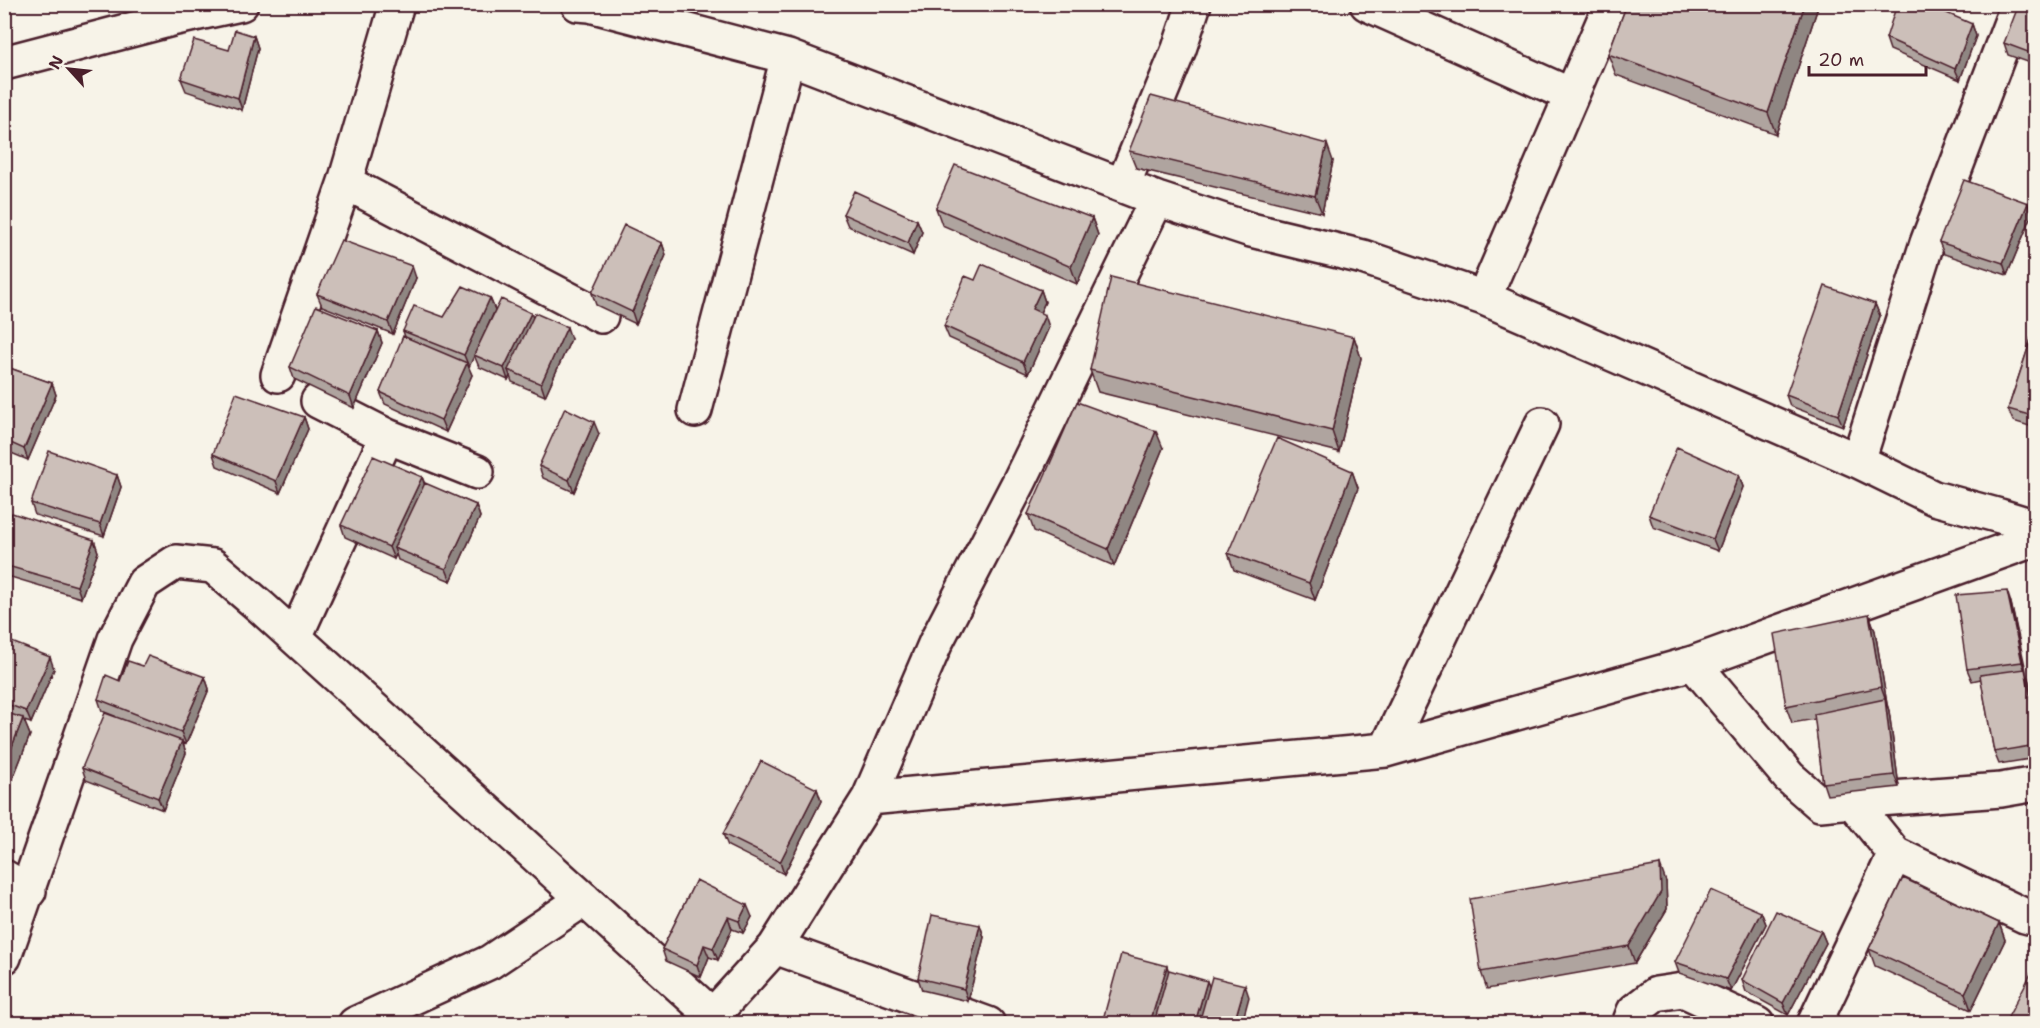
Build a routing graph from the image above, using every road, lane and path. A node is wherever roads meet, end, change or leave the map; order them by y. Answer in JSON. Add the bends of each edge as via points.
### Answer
{"nodes":[{"id":1,"x":241,"y":4,"type":"edge"},
{"id":2,"x":397,"y":4,"type":"edge"},
{"id":3,"x":578,"y":4,"type":"edge"},
{"id":4,"x":1194,"y":4,"type":"edge"},
{"id":5,"x":1367,"y":4,"type":"edge"},
{"id":6,"x":1611,"y":4,"type":"edge"},
{"id":7,"x":2018,"y":4,"type":"edge"},
{"id":8,"x":788,"y":57,"type":"junction"},
{"id":9,"x":4,"y":63,"type":"edge"},
{"id":10,"x":1571,"y":95,"type":"junction"},
{"id":11,"x":345,"y":182,"type":"junction"},
{"id":12,"x":1123,"y":185,"type":"junction"},
{"id":13,"x":1157,"y":198,"type":"junction"},
{"id":14,"x":1484,"y":298,"type":"junction"},
{"id":15,"x":601,"y":316,"type":"edge"},
{"id":16,"x":278,"y":375,"type":"dead end"},
{"id":17,"x":318,"y":401,"type":"edge"},
{"id":18,"x":695,"y":410,"type":"dead end"},
{"id":19,"x":1542,"y":424,"type":"dead end"},
{"id":20,"x":387,"y":436,"type":"junction"},
{"id":21,"x":1858,"y":461,"type":"junction"},
{"id":22,"x":477,"y":472,"type":"dead end"},
{"id":23,"x":2036,"y":527,"type":"edge"},
{"id":24,"x":2036,"y":539,"type":"edge"},
{"id":25,"x":295,"y":638,"type":"junction"},
{"id":26,"x":1694,"y":663,"type":"junction"},
{"id":27,"x":1386,"y":750,"type":"junction"},
{"id":28,"x":2036,"y":784,"type":"edge"},
{"id":29,"x":869,"y":798,"type":"junction"},
{"id":30,"x":1852,"y":801,"type":"junction"},
{"id":31,"x":1895,"y":854,"type":"junction"},
{"id":32,"x":16,"y":884,"type":"edge"},
{"id":33,"x":584,"y":899,"type":"junction"},
{"id":34,"x":2036,"y":919,"type":"edge"},
{"id":35,"x":775,"y":947,"type":"junction"},
{"id":36,"x":4,"y":957,"type":"edge"},
{"id":37,"x":712,"y":1021,"type":"edge"},
{"id":38,"x":355,"y":1023,"type":"edge"},
{"id":39,"x":988,"y":1023,"type":"edge"},
{"id":40,"x":1629,"y":1023,"type":"edge"},
{"id":41,"x":1757,"y":1023,"type":"edge"},
{"id":42,"x":1814,"y":1023,"type":"edge"}],
"edges":[{"from":1,"to":9,"type":"street"},
{"from":2,"to":11,"type":"street"},
{"from":3,"to":8,"type":"street"},
{"from":4,"to":12,"type":"street"},
{"from":5,"to":10,"type":"street"},
{"from":6,"to":10,"type":"street"},
{"from":7,"to":21,"type":"street","via":[[1927,243]]},
{"from":8,"to":12,"type":"street"},
{"from":8,"to":18,"type":"street"},
{"from":10,"to":14,"type":"street"},
{"from":11,"to":15,"type":"street"},
{"from":11,"to":16,"type":"street"},
{"from":12,"to":13,"type":"street"},
{"from":13,"to":14,"type":"street","via":[[1251,230],[1363,257]]},
{"from":13,"to":29,"type":"street","via":[[936,642]]},
{"from":14,"to":21,"type":"street"},
{"from":17,"to":20,"type":"street"},
{"from":19,"to":27,"type":"street"},
{"from":20,"to":22,"type":"street"},
{"from":20,"to":25,"type":"street"},
{"from":21,"to":23,"type":"street","via":[[1934,498]]},
{"from":24,"to":26,"type":"street"},
{"from":25,"to":32,"type":"street","via":[[213,566],[176,562],[144,583],[115,639]]},
{"from":25,"to":33,"type":"street"},
{"from":26,"to":27,"type":"street"},
{"from":26,"to":30,"type":"street","via":[[1789,777],[1820,804]]},
{"from":27,"to":29,"type":"street"},
{"from":28,"to":30,"type":"street"},
{"from":29,"to":35,"type":"street"},
{"from":30,"to":31,"type":"street"},
{"from":31,"to":34,"type":"street"},
{"from":31,"to":42,"type":"street"},
{"from":32,"to":36,"type":"street"},
{"from":33,"to":37,"type":"street"},
{"from":33,"to":38,"type":"street","via":[[490,962]]},
{"from":35,"to":37,"type":"street"},
{"from":35,"to":39,"type":"street"},
{"from":40,"to":41,"type":"street","via":[[1634,1011],[1656,994],[1683,990]]}]}
